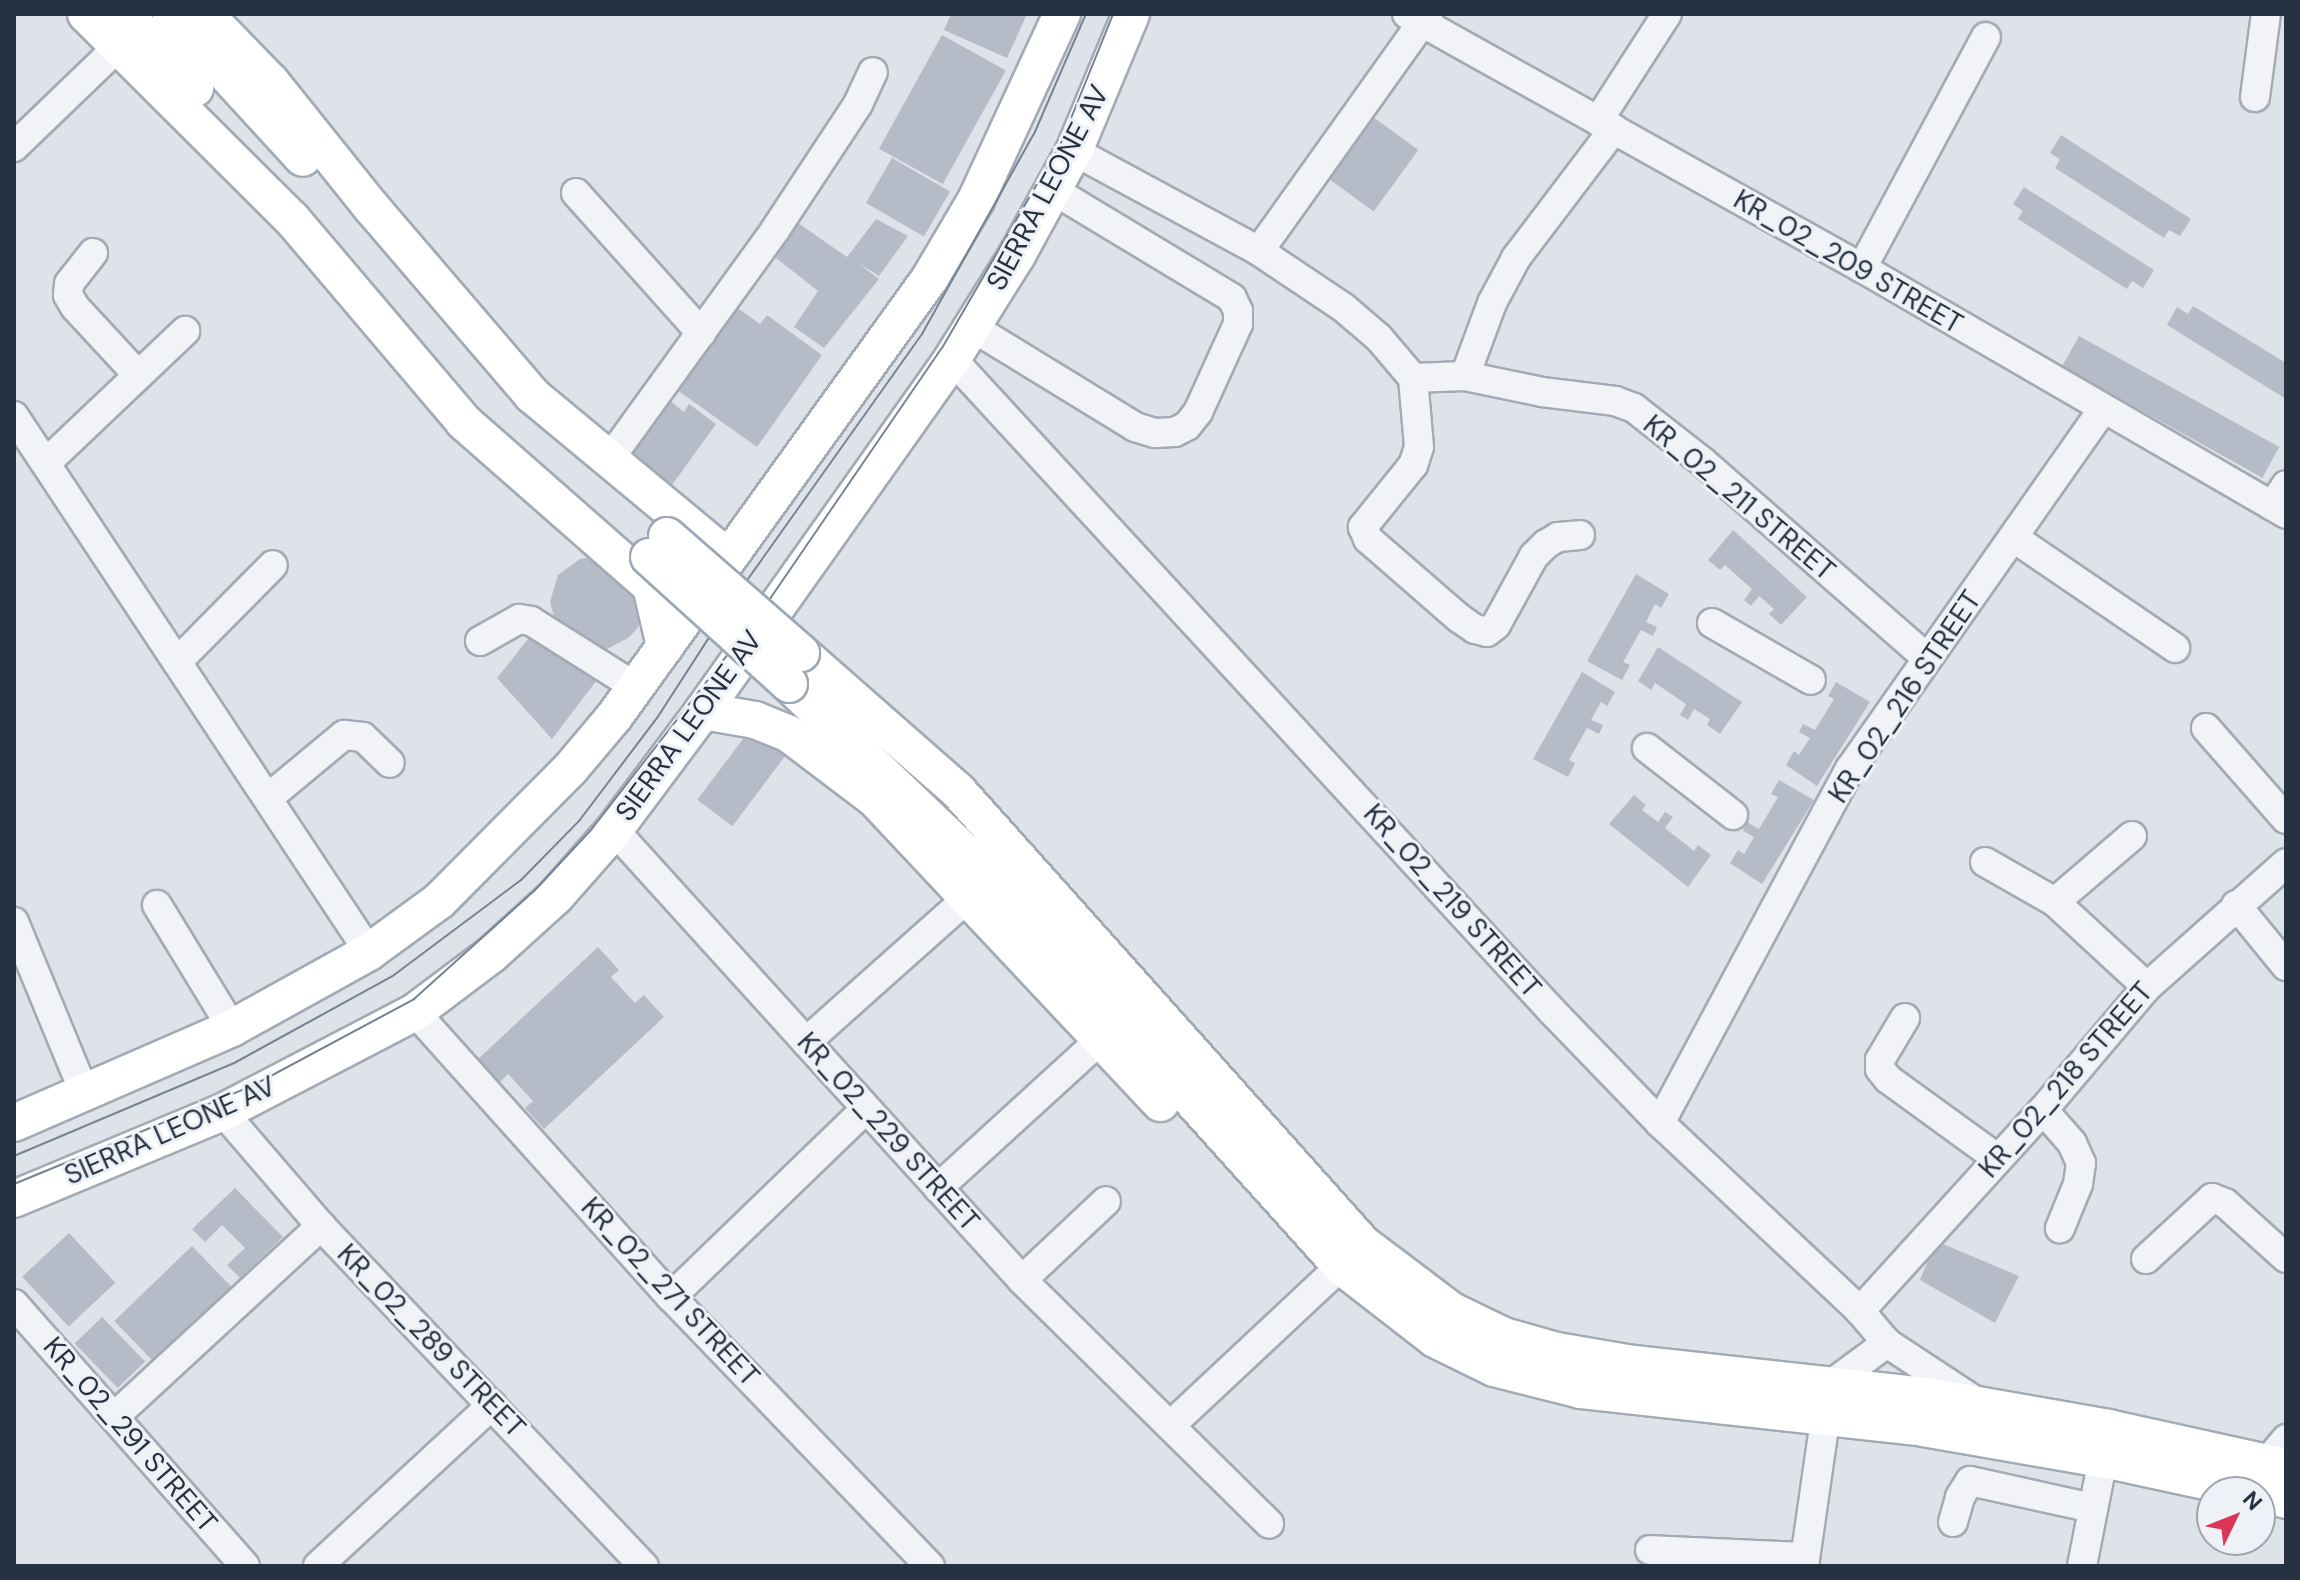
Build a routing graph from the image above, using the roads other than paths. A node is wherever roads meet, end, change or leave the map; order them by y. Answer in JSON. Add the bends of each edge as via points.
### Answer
{"nodes":[{"id":1,"x":86,"y":14,"type":"edge"},
{"id":2,"x":171,"y":14,"type":"edge"},
{"id":3,"x":205,"y":14,"type":"edge"},
{"id":4,"x":1062,"y":14,"type":"edge"},
{"id":5,"x":1131,"y":14,"type":"edge"},
{"id":6,"x":1667,"y":14,"type":"edge"},
{"id":7,"x":2266,"y":14,"type":"edge"},
{"id":8,"x":1419,"y":17,"type":"edge"},
{"id":9,"x":122,"y":29,"type":"edge"},
{"id":10,"x":1986,"y":37,"type":"dead end"},
{"id":11,"x":873,"y":72,"type":"dead end"},
{"id":12,"x":2255,"y":97,"type":"dead end"},
{"id":13,"x":1606,"y":125,"type":"junction"},
{"id":14,"x":14,"y":147,"type":"edge"},
{"id":15,"x":1074,"y":151,"type":"junction"},
{"id":16,"x":1053,"y":190,"type":"junction"},
{"id":17,"x":576,"y":193,"type":"dead end"},
{"id":18,"x":1259,"y":251,"type":"junction"},
{"id":19,"x":93,"y":253,"type":"dead end"},
{"id":20,"x":1862,"y":268,"type":"junction"},
{"id":21,"x":972,"y":327,"type":"junction"},
{"id":22,"x":185,"y":331,"type":"dead end"},
{"id":23,"x":701,"y":333,"type":"junction"},
{"id":24,"x":952,"y":359,"type":"junction"},
{"id":25,"x":138,"y":375,"type":"junction"},
{"id":26,"x":1465,"y":376,"type":"junction"},
{"id":27,"x":1413,"y":378,"type":"junction"},
{"id":28,"x":2102,"y":410,"type":"junction"},
{"id":29,"x":14,"y":416,"type":"edge"},
{"id":30,"x":608,"y":461,"type":"junction"},
{"id":31,"x":46,"y":463,"type":"junction"},
{"id":32,"x":2281,"y":502,"type":"edge"},
{"id":33,"x":1580,"y":535,"type":"dead end"},
{"id":34,"x":2014,"y":538,"type":"junction"},
{"id":35,"x":658,"y":546,"type":"junction"},
{"id":36,"x":728,"y":558,"type":"junction"},
{"id":37,"x":273,"y":565,"type":"dead end"},
{"id":38,"x":794,"y":580,"type":"junction"},
{"id":39,"x":1712,"y":623,"type":"dead end"},
{"id":40,"x":480,"y":641,"type":"dead end"},
{"id":41,"x":665,"y":646,"type":"junction"},
{"id":42,"x":2175,"y":648,"type":"dead end"},
{"id":43,"x":1926,"y":657,"type":"junction"},
{"id":44,"x":177,"y":662,"type":"junction"},
{"id":45,"x":795,"y":668,"type":"junction"},
{"id":46,"x":1811,"y":680,"type":"dead end"},
{"id":47,"x":636,"y":687,"type":"junction"},
{"id":48,"x":703,"y":711,"type":"junction"},
{"id":49,"x":2206,"y":728,"type":"dead end"},
{"id":50,"x":1647,"y":748,"type":"dead end"},
{"id":51,"x":390,"y":763,"type":"dead end"},
{"id":52,"x":268,"y":798,"type":"junction"},
{"id":53,"x":1733,"y":815,"type":"dead end"},
{"id":54,"x":2286,"y":819,"type":"edge"},
{"id":55,"x":614,"y":830,"type":"junction"},
{"id":56,"x":2132,"y":836,"type":"dead end"},
{"id":57,"x":1985,"y":862,"type":"dead end"},
{"id":58,"x":2286,"y":863,"type":"edge"},
{"id":59,"x":970,"y":896,"type":"junction"},
{"id":60,"x":2055,"y":902,"type":"junction"},
{"id":61,"x":157,"y":905,"type":"dead end"},
{"id":62,"x":2236,"y":905,"type":"junction"},
{"id":63,"x":14,"y":922,"type":"edge"},
{"id":64,"x":369,"y":952,"type":"junction"},
{"id":65,"x":2286,"y":966,"type":"edge"},
{"id":66,"x":2147,"y":987,"type":"junction"},
{"id":67,"x":415,"y":1012,"type":"junction"},
{"id":68,"x":1905,"y":1018,"type":"dead end"},
{"id":69,"x":232,"y":1028,"type":"junction"},
{"id":70,"x":1100,"y":1040,"type":"junction"},
{"id":71,"x":806,"y":1042,"type":"junction"},
{"id":72,"x":84,"y":1092,"type":"junction"},
{"id":73,"x":866,"y":1109,"type":"junction"},
{"id":74,"x":2043,"y":1110,"type":"junction"},
{"id":75,"x":223,"y":1112,"type":"junction"},
{"id":76,"x":14,"y":1123,"type":"edge"},
{"id":77,"x":1660,"y":1123,"type":"junction"},
{"id":78,"x":1998,"y":1159,"type":"junction"},
{"id":79,"x":938,"y":1188,"type":"junction"},
{"id":80,"x":1279,"y":1198,"type":"junction"},
{"id":81,"x":1321,"y":1198,"type":"junction"},
{"id":82,"x":14,"y":1199,"type":"edge"},
{"id":83,"x":1106,"y":1201,"type":"dead end"},
{"id":84,"x":321,"y":1226,"type":"junction"},
{"id":85,"x":2060,"y":1228,"type":"dead end"},
{"id":86,"x":2286,"y":1258,"type":"edge"},
{"id":87,"x":2146,"y":1259,"type":"dead end"},
{"id":88,"x":1341,"y":1266,"type":"junction"},
{"id":89,"x":1022,"y":1280,"type":"junction"},
{"id":90,"x":671,"y":1297,"type":"junction"},
{"id":91,"x":14,"y":1304,"type":"edge"},
{"id":92,"x":1860,"y":1311,"type":"junction"},
{"id":93,"x":1887,"y":1343,"type":"junction"},
{"id":94,"x":1828,"y":1401,"type":"junction"},
{"id":95,"x":492,"y":1405,"type":"junction"},
{"id":96,"x":1984,"y":1407,"type":"junction"},
{"id":97,"x":114,"y":1417,"type":"junction"},
{"id":98,"x":1171,"y":1425,"type":"junction"},
{"id":99,"x":2103,"y":1459,"type":"junction"},
{"id":100,"x":2271,"y":1471,"type":"edge"},
{"id":101,"x":2286,"y":1500,"type":"edge"},
{"id":102,"x":2093,"y":1508,"type":"junction"},
{"id":103,"x":1953,"y":1522,"type":"dead end"},
{"id":104,"x":1269,"y":1524,"type":"dead end"},
{"id":105,"x":1650,"y":1550,"type":"dead end"},
{"id":106,"x":1805,"y":1562,"type":"edge"},
{"id":107,"x":245,"y":1566,"type":"edge"},
{"id":108,"x":318,"y":1566,"type":"edge"},
{"id":109,"x":644,"y":1566,"type":"edge"},
{"id":110,"x":930,"y":1566,"type":"edge"},
{"id":111,"x":2082,"y":1566,"type":"edge"}],
"edges":[{"from":1,"to":9,"type":"main road"},
{"from":2,"to":35,"type":"main road","via":[[346,204],[493,377]]},
{"from":3,"to":30,"type":"main road","via":[[271,82],[532,395]]},
{"from":4,"to":36,"type":"main road","name":"SIERRA LEONE AV","via":[[976,200],[930,278]]},
{"from":5,"to":15,"type":"main road","name":"SIERRA LEONE AV"},
{"from":6,"to":13,"type":"street"},
{"from":7,"to":12,"type":"street"},
{"from":8,"to":13,"type":"street","name":"KR_02_209 STREET"},
{"from":8,"to":18,"type":"street"},
{"from":9,"to":14,"type":"street"},
{"from":9,"to":35,"type":"main road","via":[[318,223],[478,409]]},
{"from":9,"to":41,"type":"main road","via":[[464,422],[651,586]]},
{"from":10,"to":20,"type":"street"},
{"from":11,"to":23,"type":"street","via":[[850,116]]},
{"from":13,"to":20,"type":"street","name":"KR_02_209 STREET"},
{"from":13,"to":26,"type":"street","via":[[1516,258],[1492,303]]},
{"from":15,"to":16,"type":"main road","name":"SIERRA LEONE AV"},
{"from":15,"to":18,"type":"street"},
{"from":16,"to":21,"type":"main road","name":"SIERRA LEONE AV"},
{"from":16,"to":21,"type":"street","via":[[1232,298],[1238,324],[1198,412],[1175,432],[1135,427]]},
{"from":17,"to":23,"type":"street"},
{"from":18,"to":27,"type":"street","via":[[1344,308]]},
{"from":19,"to":25,"type":"street","via":[[69,284],[68,295]]},
{"from":20,"to":28,"type":"street","name":"KR_02_209 STREET"},
{"from":21,"to":24,"type":"main road","name":"SIERRA LEONE AV"},
{"from":22,"to":25,"type":"street"},
{"from":23,"to":30,"type":"street"},
{"from":24,"to":38,"type":"main road","name":"SIERRA LEONE AV"},
{"from":24,"to":77,"type":"street","name":"KR_02_219 STREET"},
{"from":25,"to":31,"type":"street"},
{"from":26,"to":27,"type":"street","name":"KR_02_211 STREET"},
{"from":26,"to":43,"type":"street","name":"KR_02_211 STREET","via":[[1634,408]]},
{"from":27,"to":33,"type":"street","via":[[1419,447],[1408,472],[1363,527],[1368,539],[1459,618],[1487,632],[1540,550],[1558,537]]},
{"from":28,"to":32,"type":"street","name":"KR_02_209 STREET"},
{"from":28,"to":34,"type":"street","name":"KR_02_216 STREET"},
{"from":29,"to":31,"type":"street"},
{"from":30,"to":36,"type":"main road"},
{"from":31,"to":44,"type":"street"},
{"from":34,"to":42,"type":"street"},
{"from":34,"to":43,"type":"street","name":"KR_02_216 STREET"},
{"from":35,"to":45,"type":"main road","bridge":true},
{"from":36,"to":41,"type":"main road","name":"SIERRA LEONE AV"},
{"from":37,"to":44,"type":"street"},
{"from":38,"to":48,"type":"main road","name":"SIERRA LEONE AV"},
{"from":38,"to":81,"type":"main road","via":[[800,625],[997,806],[1280,1120],[1302,1149]]},
{"from":39,"to":46,"type":"street"},
{"from":40,"to":47,"type":"street","via":[[519,619],[531,621]]},
{"from":41,"to":47,"type":"main road","name":"SIERRA LEONE AV"},
{"from":43,"to":77,"type":"street","name":"KR_02_216 STREET","via":[[1850,769]]},
{"from":44,"to":52,"type":"street"},
{"from":45,"to":80,"type":"main road"},
{"from":45,"to":81,"type":"main road","via":[[958,791]]},
{"from":47,"to":64,"type":"main road","name":"SIERRA LEONE AV","via":[[571,768],[500,842],[439,901]]},
{"from":48,"to":55,"type":"main road","name":"SIERRA LEONE AV"},
{"from":48,"to":59,"type":"main road","via":[[755,720],[789,734],[894,816]]},
{"from":49,"to":54,"type":"street"},
{"from":50,"to":53,"type":"street"},
{"from":51,"to":52,"type":"street","via":[[363,737],[344,735]]},
{"from":52,"to":64,"type":"street"},
{"from":55,"to":67,"type":"main road","name":"SIERRA LEONE AV","via":[[555,897],[491,955]]},
{"from":55,"to":71,"type":"street","name":"KR_02_229 STREET"},
{"from":56,"to":60,"type":"street"},
{"from":57,"to":60,"type":"street"},
{"from":58,"to":62,"type":"street","name":"KR_02_218 STREET"},
{"from":59,"to":70,"type":"main road"},
{"from":59,"to":71,"type":"street"},
{"from":60,"to":66,"type":"street"},
{"from":61,"to":69,"type":"street"},
{"from":62,"to":65,"type":"street"},
{"from":62,"to":66,"type":"street","name":"KR_02_218 STREET"},
{"from":63,"to":72,"type":"street"},
{"from":64,"to":69,"type":"main road","name":"SIERRA LEONE AV"},
{"from":66,"to":74,"type":"street","name":"KR_02_218 STREET"},
{"from":67,"to":75,"type":"main road","name":"SIERRA LEONE AV"},
{"from":67,"to":90,"type":"street","name":"KR_02_271 STREET"},
{"from":68,"to":78,"type":"street","via":[[1880,1069]]},
{"from":69,"to":72,"type":"main road","name":"SIERRA LEONE AV"},
{"from":70,"to":79,"type":"street"},
{"from":70,"to":80,"type":"main road","via":[[1206,1156],[1255,1191]]},
{"from":71,"to":73,"type":"street","name":"KR_02_229 STREET"},
{"from":72,"to":76,"type":"main road","name":"SIERRA LEONE AV"},
{"from":73,"to":79,"type":"street","name":"KR_02_229 STREET"},
{"from":73,"to":90,"type":"street"},
{"from":74,"to":78,"type":"street","name":"KR_02_218 STREET"},
{"from":74,"to":85,"type":"street","via":[[2072,1143],[2081,1163]]},
{"from":75,"to":82,"type":"main road","name":"SIERRA LEONE AV"},
{"from":75,"to":84,"type":"street","name":"KR_02_289 STREET"},
{"from":77,"to":92,"type":"street","name":"KR_02_219 STREET"},
{"from":78,"to":92,"type":"street","name":"KR_02_218 STREET"},
{"from":79,"to":89,"type":"street","name":"KR_02_229 STREET"},
{"from":80,"to":88,"type":"main road"},
{"from":81,"to":94,"type":"main road","via":[[1363,1244],[1419,1288],[1504,1336],[1557,1351]]},
{"from":83,"to":89,"type":"street"},
{"from":84,"to":95,"type":"street","name":"KR_02_289 STREET"},
{"from":84,"to":97,"type":"street"},
{"from":86,"to":87,"type":"street","via":[[2225,1203],[2212,1198]]},
{"from":88,"to":94,"type":"main road","via":[[1435,1339],[1494,1368],[1581,1390]]},
{"from":88,"to":98,"type":"street"},
{"from":89,"to":98,"type":"street","name":"KR_02_229 STREET"},
{"from":90,"to":110,"type":"street","name":"KR_02_271 STREET"},
{"from":91,"to":97,"type":"street","name":"KR_02_291 STREET"},
{"from":92,"to":93,"type":"street","name":"KR_02_219 STREET"},
{"from":93,"to":94,"type":"street"},
{"from":93,"to":96,"type":"street","name":"KR_02_219 STREET"},
{"from":94,"to":96,"type":"main road","via":[[1927,1396]]},
{"from":94,"to":99,"type":"main road","via":[[1923,1428]]},
{"from":94,"to":106,"type":"street"},
{"from":95,"to":108,"type":"street"},
{"from":95,"to":109,"type":"street","name":"KR_02_289 STREET"},
{"from":96,"to":100,"type":"main road","via":[[2108,1428]]},
{"from":97,"to":107,"type":"street","name":"KR_02_291 STREET"},
{"from":98,"to":104,"type":"street","name":"KR_02_229 STREET"},
{"from":99,"to":100,"type":"main road"},
{"from":99,"to":102,"type":"street"},
{"from":100,"to":101,"type":"main road"},
{"from":102,"to":103,"type":"street","via":[[1970,1481]]},
{"from":102,"to":111,"type":"street"},
{"from":105,"to":106,"type":"street"}]}
